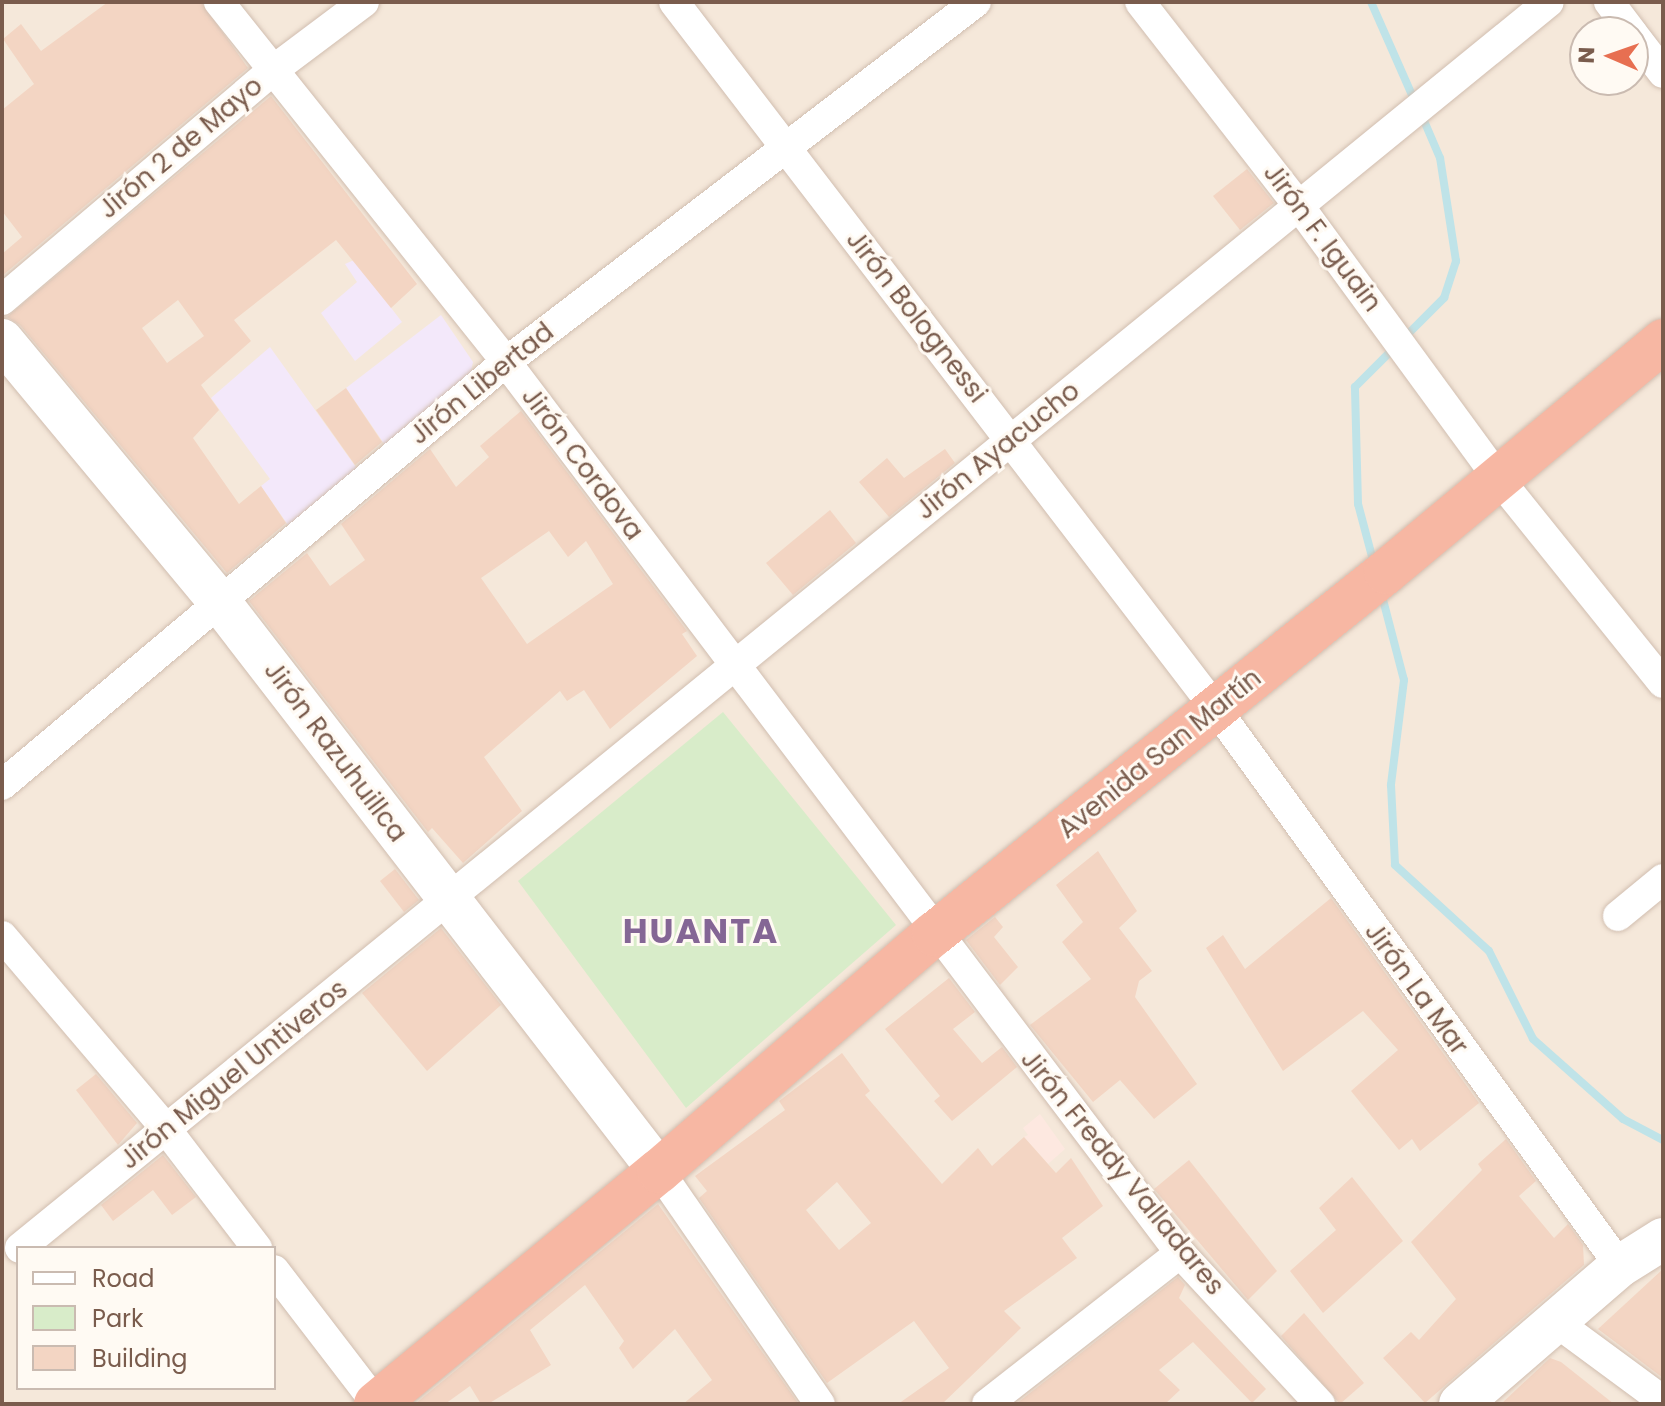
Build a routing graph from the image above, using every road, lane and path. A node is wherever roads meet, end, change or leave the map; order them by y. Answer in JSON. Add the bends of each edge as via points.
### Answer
{"nodes":[{"id":1,"x":219,"y":2,"type":"edge"},
{"id":2,"x":364,"y":2,"type":"edge"},
{"id":3,"x":674,"y":2,"type":"edge"},
{"id":4,"x":976,"y":2,"type":"edge"},
{"id":5,"x":1140,"y":2,"type":"edge"},
{"id":6,"x":1549,"y":2,"type":"edge"},
{"id":7,"x":1649,"y":55,"type":"edge"},
{"id":8,"x":272,"y":71,"type":"junction"},
{"id":9,"x":1663,"y":73,"type":"edge"},
{"id":10,"x":787,"y":149,"type":"junction"},
{"id":11,"x":1299,"y":206,"type":"junction"},
{"id":12,"x":2,"y":300,"type":"edge"},
{"id":13,"x":2,"y":340,"type":"edge"},
{"id":14,"x":1663,"y":341,"type":"edge"},
{"id":15,"x":506,"y":362,"type":"junction"},
{"id":16,"x":1011,"y":442,"type":"junction"},
{"id":17,"x":1498,"y":478,"type":"junction"},
{"id":18,"x":219,"y":601,"type":"junction"},
{"id":19,"x":732,"y":666,"type":"junction"},
{"id":20,"x":1663,"y":683,"type":"edge"},
{"id":21,"x":1216,"y":709,"type":"junction"},
{"id":22,"x":2,"y":785,"type":"edge"},
{"id":23,"x":1663,"y":879,"type":"edge"},
{"id":24,"x":449,"y":903,"type":"junction"},
{"id":25,"x":1618,"y":916,"type":"dead end"},
{"id":26,"x":934,"y":934,"type":"junction"},
{"id":27,"x":2,"y":936,"type":"edge"},
{"id":28,"x":166,"y":1129,"type":"junction"},
{"id":29,"x":659,"y":1171,"type":"junction"},
{"id":30,"x":1663,"y":1239,"type":"edge"},
{"id":31,"x":23,"y":1246,"type":"edge"},
{"id":32,"x":255,"y":1246,"type":"edge"},
{"id":33,"x":1180,"y":1253,"type":"junction"},
{"id":34,"x":1620,"y":1266,"type":"junction"},
{"id":35,"x":276,"y":1273,"type":"edge"},
{"id":36,"x":1556,"y":1322,"type":"junction"},
{"id":37,"x":1663,"y":1401,"type":"edge"},
{"id":38,"x":376,"y":1404,"type":"edge"},
{"id":39,"x":820,"y":1404,"type":"edge"},
{"id":40,"x":987,"y":1404,"type":"edge"},
{"id":41,"x":1320,"y":1404,"type":"edge"},
{"id":42,"x":1460,"y":1404,"type":"edge"}],
"edges":[{"from":1,"to":8,"type":"street","name":"Jirón Cordova"},
{"from":2,"to":8,"type":"street","name":"Jirón 2 de Mayo"},
{"from":3,"to":10,"type":"street","name":"Jirón Bolognessi"},
{"from":4,"to":10,"type":"street","name":"Jirón Libertad"},
{"from":5,"to":11,"type":"street","name":"Jirón F. Iguain"},
{"from":6,"to":11,"type":"street","name":"Jirón Ayacucho"},
{"from":7,"to":9,"type":"street"},
{"from":8,"to":12,"type":"street","name":"Jirón 2 de Mayo"},
{"from":8,"to":15,"type":"street","name":"Jirón Cordova"},
{"from":10,"to":15,"type":"street","name":"Jirón Libertad"},
{"from":10,"to":16,"type":"street","name":"Jirón Bolognessi"},
{"from":11,"to":16,"type":"street","name":"Jirón Ayacucho"},
{"from":11,"to":17,"type":"street","name":"Jirón F. Iguain"},
{"from":13,"to":18,"type":"street","name":"Jirón Razuhuillca"},
{"from":14,"to":17,"type":"highway","name":"Avenida San Martín"},
{"from":15,"to":18,"type":"street","name":"Jirón Libertad"},
{"from":15,"to":19,"type":"street","name":"Jirón Cordova"},
{"from":16,"to":19,"type":"street","name":"Jirón Ayacucho"},
{"from":16,"to":21,"type":"street","name":"Jirón Bolognessi"},
{"from":17,"to":20,"type":"street","name":"Jirón F. Iguain"},
{"from":17,"to":21,"type":"highway","name":"Avenida San Martín"},
{"from":18,"to":22,"type":"street","name":"Jirón Libertad"},
{"from":18,"to":24,"type":"street","name":"Jirón Razuhuillca"},
{"from":19,"to":24,"type":"street","name":"Jirón Ayacucho"},
{"from":19,"to":26,"type":"street","name":"Jirón Cordova"},
{"from":21,"to":26,"type":"highway","name":"Avenida San Martín"},
{"from":21,"to":34,"type":"street","name":"Jirón La Mar"},
{"from":23,"to":25,"type":"street"},
{"from":24,"to":28,"type":"street","name":"Jirón Miguel Untiveros"},
{"from":24,"to":29,"type":"street","name":"Jirón Razuhuillca"},
{"from":26,"to":29,"type":"highway","name":"Avenida San Martín"},
{"from":26,"to":33,"type":"street","name":"Jirón Freddy Valladares"},
{"from":27,"to":28,"type":"street"},
{"from":28,"to":31,"type":"street","name":"Jirón Miguel Untiveros"},
{"from":28,"to":32,"type":"street"},
{"from":29,"to":38,"type":"highway","name":"Avenida San Martín"},
{"from":29,"to":39,"type":"street"},
{"from":30,"to":34,"type":"street"},
{"from":33,"to":40,"type":"street"},
{"from":33,"to":41,"type":"street","name":"Jirón Freddy Valladares"},
{"from":34,"to":36,"type":"street"},
{"from":35,"to":38,"type":"street"},
{"from":36,"to":37,"type":"street"},
{"from":36,"to":42,"type":"street"}]}
